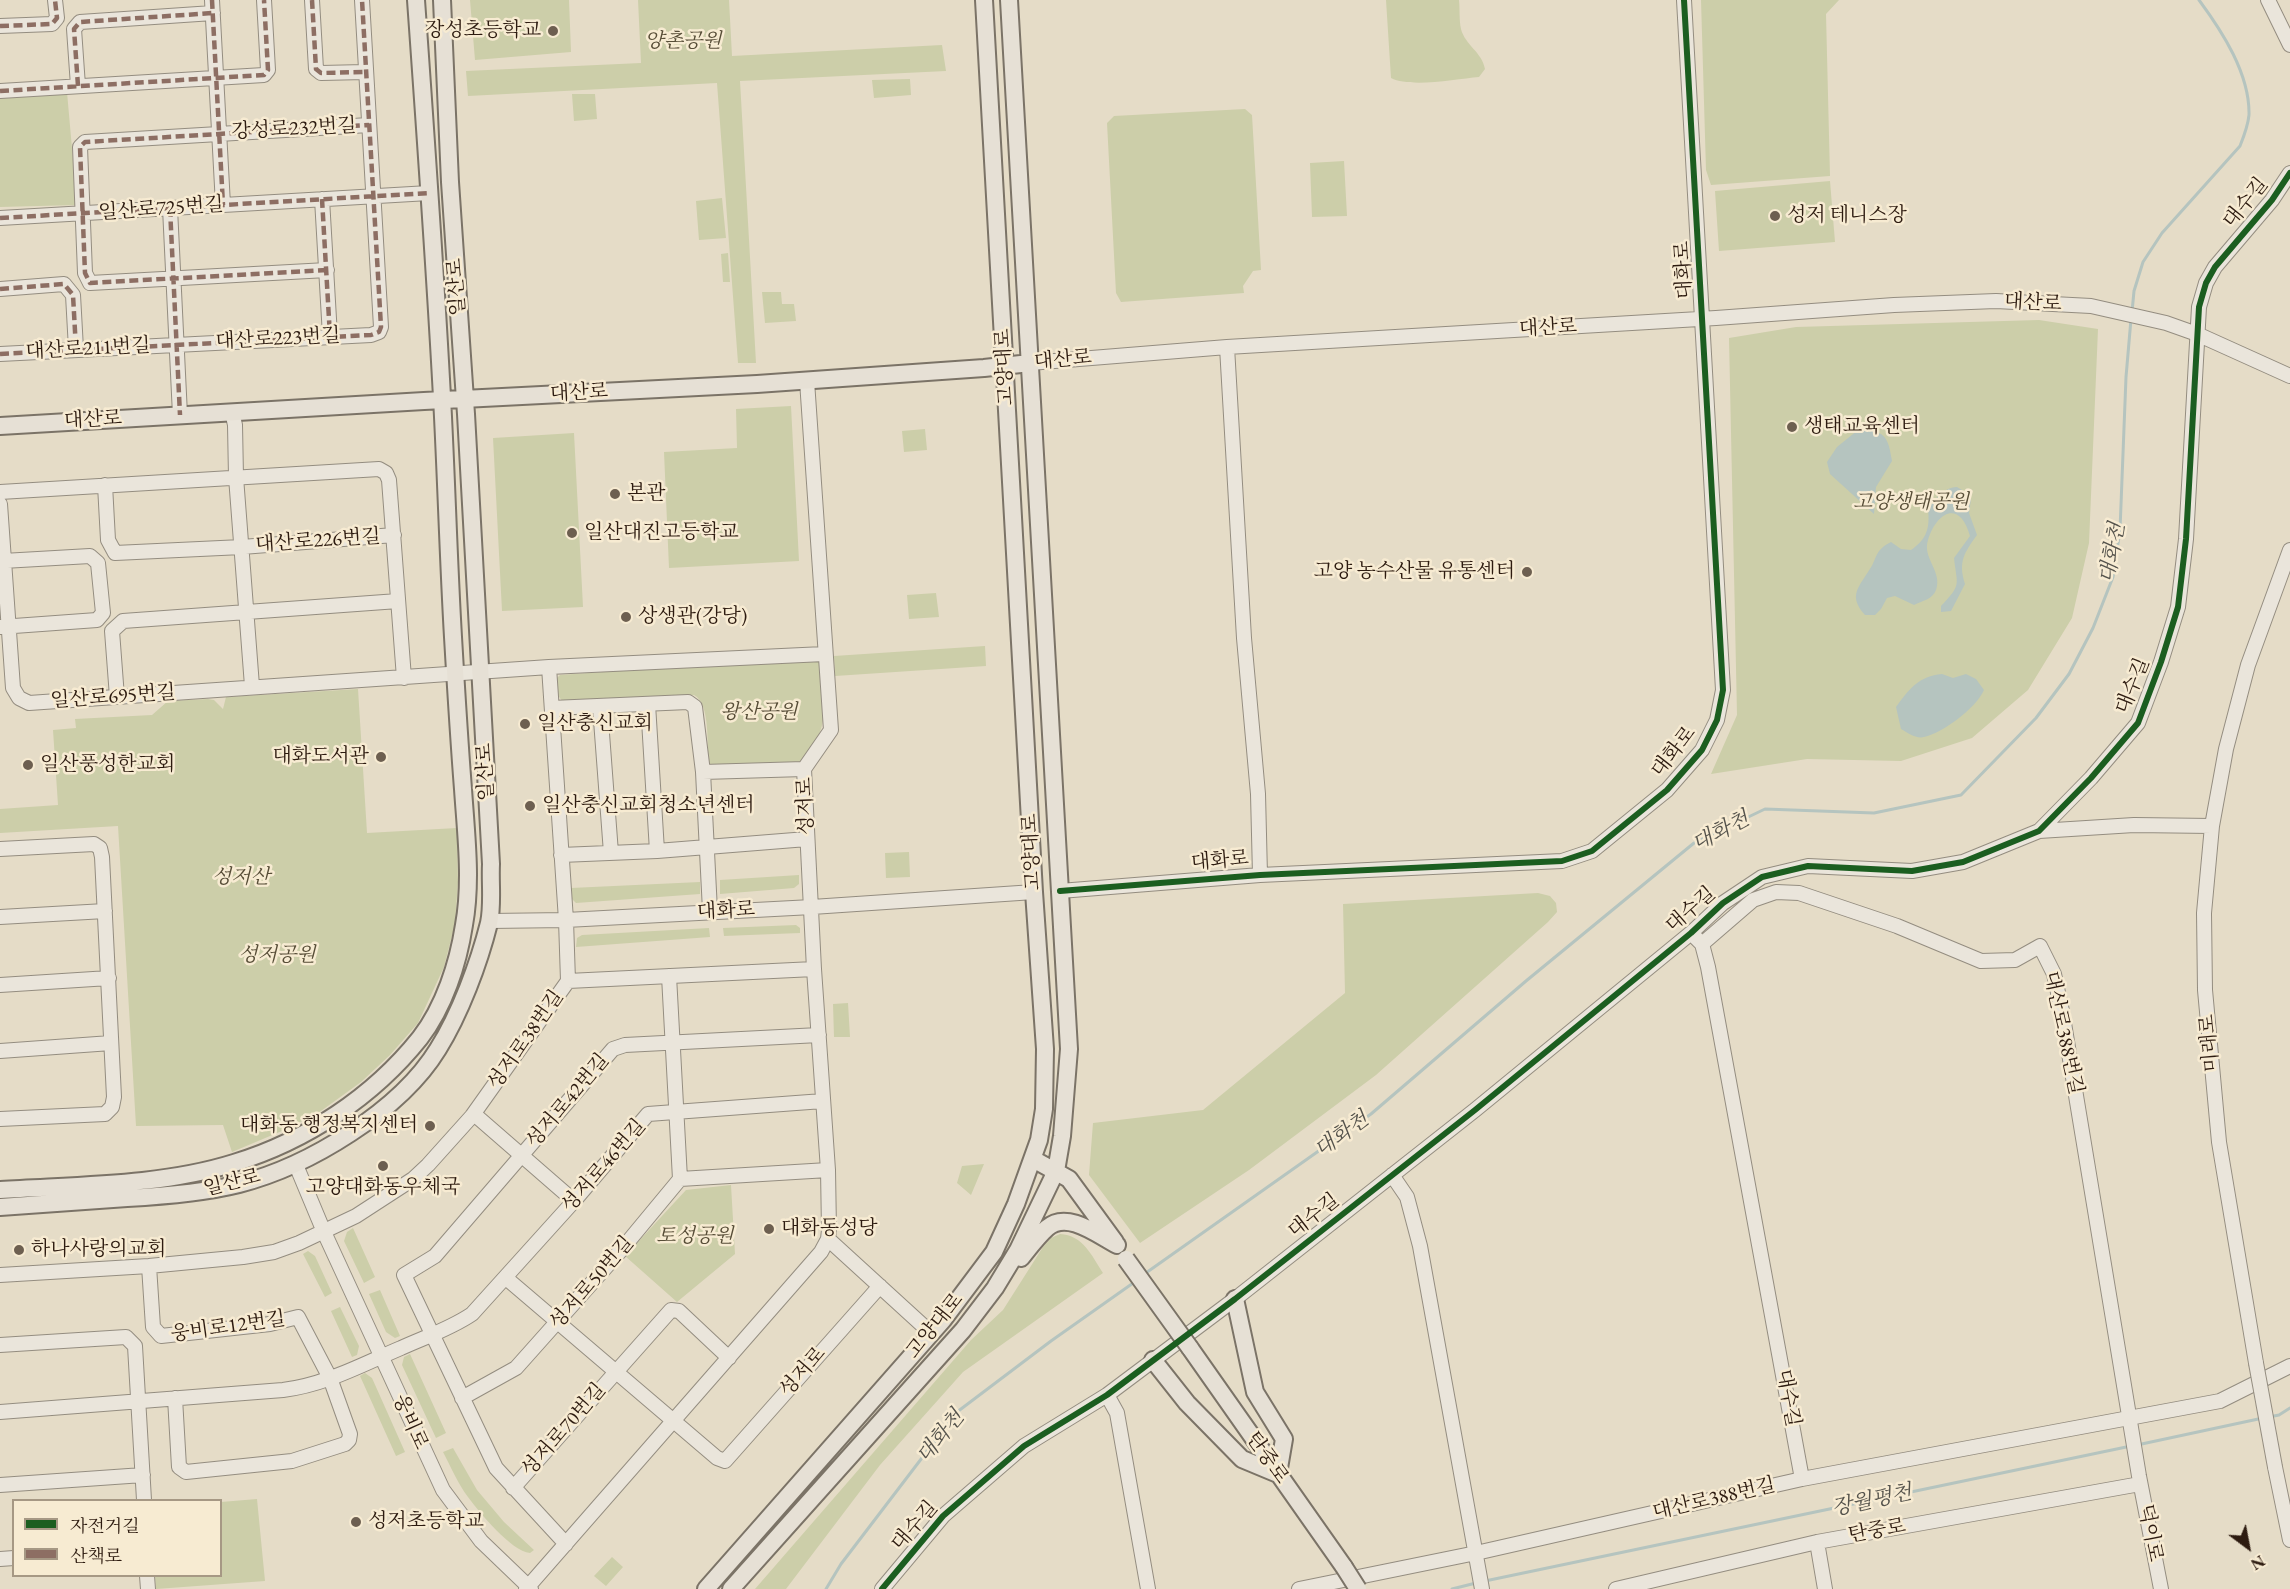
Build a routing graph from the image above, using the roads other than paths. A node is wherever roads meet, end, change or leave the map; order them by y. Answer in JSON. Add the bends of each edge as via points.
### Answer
{"nodes":[{"id":1,"x":55,"y":0,"type":"edge"},
{"id":2,"x":264,"y":0,"type":"edge"},
{"id":3,"x":312,"y":0,"type":"edge"},
{"id":4,"x":362,"y":0,"type":"edge"},
{"id":5,"x":416,"y":0,"type":"edge"},
{"id":6,"x":442,"y":0,"type":"edge"},
{"id":7,"x":984,"y":0,"type":"edge"},
{"id":8,"x":1009,"y":0,"type":"edge"},
{"id":9,"x":1684,"y":0,"type":"edge"},
{"id":10,"x":2268,"y":0,"type":"edge"},
{"id":11,"x":213,"y":6,"type":"edge"},
{"id":12,"x":0,"y":26,"type":"edge"},
{"id":13,"x":2290,"y":45,"type":"edge"},
{"id":14,"x":365,"y":76,"type":"junction"},
{"id":15,"x":216,"y":80,"type":"junction"},
{"id":16,"x":78,"y":86,"type":"junction"},
{"id":17,"x":0,"y":91,"type":"edge"},
{"id":18,"x":369,"y":126,"type":"junction"},
{"id":19,"x":219,"y":133,"type":"junction"},
{"id":20,"x":2290,"y":173,"type":"edge"},
{"id":21,"x":429,"y":193,"type":"junction"},
{"id":22,"x":373,"y":195,"type":"junction"},
{"id":23,"x":322,"y":199,"type":"junction"},
{"id":24,"x":223,"y":205,"type":"junction"},
{"id":25,"x":170,"y":208,"type":"junction"},
{"id":26,"x":83,"y":214,"type":"junction"},
{"id":27,"x":0,"y":218,"type":"edge"},
{"id":28,"x":327,"y":270,"type":"junction"},
{"id":29,"x":173,"y":279,"type":"junction"},
{"id":30,"x":0,"y":289,"type":"edge"},
{"id":31,"x":1702,"y":319,"type":"junction"},
{"id":32,"x":2197,"y":334,"type":"junction"},
{"id":33,"x":330,"y":336,"type":"junction"},
{"id":34,"x":177,"y":344,"type":"junction"},
{"id":35,"x":1227,"y":347,"type":"junction"},
{"id":36,"x":76,"y":349,"type":"junction"},
{"id":37,"x":0,"y":354,"type":"edge"},
{"id":38,"x":1030,"y":363,"type":"junction"},
{"id":39,"x":1005,"y":366,"type":"junction"},
{"id":40,"x":2290,"y":376,"type":"edge"},
{"id":41,"x":807,"y":381,"type":"junction"},
{"id":42,"x":465,"y":399,"type":"junction"},
{"id":43,"x":442,"y":400,"type":"junction"},
{"id":44,"x":232,"y":412,"type":"junction"},
{"id":45,"x":180,"y":415,"type":"junction"},
{"id":46,"x":0,"y":426,"type":"edge"},
{"id":47,"x":236,"y":477,"type":"junction"},
{"id":48,"x":102,"y":485,"type":"junction"},
{"id":49,"x":0,"y":492,"type":"edge"},
{"id":50,"x":0,"y":504,"type":"edge"},
{"id":51,"x":394,"y":535,"type":"junction"},
{"id":52,"x":242,"y":547,"type":"junction"},
{"id":53,"x":2290,"y":550,"type":"edge"},
{"id":54,"x":3,"y":561,"type":"junction"},
{"id":55,"x":399,"y":601,"type":"junction"},
{"id":56,"x":247,"y":613,"type":"junction"},
{"id":57,"x":5,"y":627,"type":"edge"},
{"id":58,"x":824,"y":654,"type":"junction"},
{"id":59,"x":549,"y":667,"type":"junction"},
{"id":60,"x":481,"y":672,"type":"junction"},
{"id":61,"x":455,"y":674,"type":"junction"},
{"id":62,"x":404,"y":678,"type":"junction"},
{"id":63,"x":252,"y":686,"type":"junction"},
{"id":64,"x":117,"y":697,"type":"junction"},
{"id":65,"x":648,"y":704,"type":"junction"},
{"id":66,"x":600,"y":707,"type":"junction"},
{"id":67,"x":552,"y":708,"type":"junction"},
{"id":68,"x":804,"y":769,"type":"junction"},
{"id":69,"x":704,"y":772,"type":"junction"},
{"id":70,"x":2212,"y":826,"type":"junction"},
{"id":71,"x":2039,"y":831,"type":"junction"},
{"id":72,"x":807,"y":839,"type":"junction"},
{"id":73,"x":707,"y":846,"type":"junction"},
{"id":74,"x":0,"y":849,"type":"edge"},
{"id":75,"x":657,"y":851,"type":"junction"},
{"id":76,"x":611,"y":853,"type":"junction"},
{"id":77,"x":561,"y":855,"type":"junction"},
{"id":78,"x":1260,"y":875,"type":"junction"},
{"id":79,"x":1060,"y":891,"type":"junction"},
{"id":80,"x":1034,"y":892,"type":"junction"},
{"id":81,"x":812,"y":907,"type":"junction"},
{"id":82,"x":105,"y":911,"type":"junction"},
{"id":83,"x":710,"y":911,"type":"junction"},
{"id":84,"x":0,"y":917,"type":"edge"},
{"id":85,"x":566,"y":920,"type":"junction"},
{"id":86,"x":490,"y":921,"type":"junction"},
{"id":87,"x":1691,"y":933,"type":"junction"},
{"id":88,"x":1702,"y":944,"type":"junction"},
{"id":89,"x":814,"y":969,"type":"junction"},
{"id":90,"x":669,"y":976,"type":"junction"},
{"id":91,"x":109,"y":978,"type":"junction"},
{"id":92,"x":568,"y":981,"type":"junction"},
{"id":93,"x":0,"y":985,"type":"edge"},
{"id":94,"x":819,"y":1035,"type":"junction"},
{"id":95,"x":673,"y":1043,"type":"junction"},
{"id":96,"x":111,"y":1044,"type":"junction"},
{"id":97,"x":0,"y":1051,"type":"edge"},
{"id":98,"x":823,"y":1101,"type":"junction"},
{"id":99,"x":676,"y":1111,"type":"junction"},
{"id":100,"x":474,"y":1114,"type":"junction"},
{"id":101,"x":0,"y":1119,"type":"edge"},
{"id":102,"x":522,"y":1156,"type":"junction"},
{"id":103,"x":1033,"y":1159,"type":"junction"},
{"id":104,"x":296,"y":1165,"type":"junction"},
{"id":105,"x":828,"y":1170,"type":"junction"},
{"id":106,"x":1056,"y":1171,"type":"junction"},
{"id":107,"x":1392,"y":1175,"type":"junction"},
{"id":108,"x":680,"y":1179,"type":"junction"},
{"id":109,"x":0,"y":1190,"type":"edge"},
{"id":110,"x":574,"y":1201,"type":"junction"},
{"id":111,"x":0,"y":1207,"type":"edge"},
{"id":112,"x":324,"y":1232,"type":"junction"},
{"id":113,"x":828,"y":1239,"type":"junction"},
{"id":114,"x":1122,"y":1252,"type":"junction"},
{"id":115,"x":149,"y":1266,"type":"junction"},
{"id":116,"x":0,"y":1275,"type":"edge"},
{"id":117,"x":506,"y":1278,"type":"junction"},
{"id":118,"x":879,"y":1286,"type":"junction"},
{"id":119,"x":995,"y":1288,"type":"junction"},
{"id":120,"x":1235,"y":1299,"type":"junction"},
{"id":121,"x":558,"y":1322,"type":"junction"},
{"id":122,"x":931,"y":1333,"type":"junction"},
{"id":123,"x":432,"y":1334,"type":"junction"},
{"id":124,"x":0,"y":1345,"type":"edge"},
{"id":125,"x":381,"y":1357,"type":"junction"},
{"id":126,"x":729,"y":1358,"type":"junction"},
{"id":127,"x":1153,"y":1360,"type":"junction"},
{"id":128,"x":2290,"y":1366,"type":"edge"},
{"id":129,"x":615,"y":1371,"type":"junction"},
{"id":130,"x":330,"y":1378,"type":"junction"},
{"id":131,"x":1107,"y":1395,"type":"junction"},
{"id":132,"x":176,"y":1398,"type":"junction"},
{"id":133,"x":462,"y":1398,"type":"junction"},
{"id":134,"x":143,"y":1400,"type":"junction"},
{"id":135,"x":0,"y":1412,"type":"edge"},
{"id":136,"x":672,"y":1421,"type":"junction"},
{"id":137,"x":2130,"y":1422,"type":"junction"},
{"id":138,"x":1278,"y":1474,"type":"junction"},
{"id":139,"x":143,"y":1475,"type":"junction"},
{"id":140,"x":1803,"y":1479,"type":"junction"},
{"id":141,"x":2139,"y":1480,"type":"junction"},
{"id":142,"x":0,"y":1485,"type":"edge"},
{"id":143,"x":513,"y":1488,"type":"junction"},
{"id":144,"x":144,"y":1499,"type":"edge"},
{"id":145,"x":2290,"y":1540,"type":"edge"},
{"id":146,"x":1817,"y":1542,"type":"junction"},
{"id":147,"x":566,"y":1544,"type":"junction"},
{"id":148,"x":1476,"y":1557,"type":"junction"},
{"id":149,"x":528,"y":1588,"type":"edge"},
{"id":150,"x":706,"y":1589,"type":"edge"},
{"id":151,"x":731,"y":1589,"type":"edge"},
{"id":152,"x":882,"y":1589,"type":"edge"},
{"id":153,"x":1148,"y":1589,"type":"edge"},
{"id":154,"x":1299,"y":1589,"type":"edge"},
{"id":155,"x":1358,"y":1589,"type":"edge"},
{"id":156,"x":1482,"y":1589,"type":"edge"},
{"id":157,"x":1616,"y":1589,"type":"edge"},
{"id":158,"x":1826,"y":1589,"type":"edge"},
{"id":159,"x":2161,"y":1589,"type":"edge"}],
"edges":[{"from":1,"to":12,"type":"street","via":[[57,18],[52,24]]},
{"from":2,"to":15,"type":"street","via":[[268,70],[264,75]]},
{"from":3,"to":14,"type":"street","via":[[316,69],[321,73]]},
{"from":4,"to":14,"type":"street"},
{"from":5,"to":21,"type":"main road","name":"일산로"},
{"from":6,"to":42,"type":"main road","name":"일산로"},
{"from":7,"to":39,"type":"main road","name":"고양대로"},
{"from":8,"to":38,"type":"main road","name":"고양대로"},
{"from":9,"to":31,"type":"street","name":"대화로"},
{"from":10,"to":13,"type":"street"},
{"from":11,"to":15,"type":"street","name":"강성로232번길"},
{"from":11,"to":16,"type":"street","name":"강성로232번길","via":[[80,22],[74,29]]},
{"from":14,"to":18,"type":"street"},
{"from":15,"to":16,"type":"street"},
{"from":15,"to":19,"type":"street","name":"강성로232번길"},
{"from":16,"to":17,"type":"street"},
{"from":18,"to":19,"type":"street","name":"강성로232번길"},
{"from":18,"to":22,"type":"street"},
{"from":19,"to":24,"type":"street","name":"강성로232번길"},
{"from":19,"to":26,"type":"street","name":"강성로232번길","via":[[85,142],[80,147]]},
{"from":20,"to":32,"type":"street","name":"대수길","via":[[2215,267],[2199,307]]},
{"from":21,"to":22,"type":"street","name":"일산로725번길"},
{"from":21,"to":43,"type":"main road","name":"일산로"},
{"from":22,"to":23,"type":"street","name":"일산로725번길"},
{"from":22,"to":33,"type":"street","name":"대산로223번길","via":[[381,327],[371,335]]},
{"from":23,"to":24,"type":"street","name":"일산로725번길"},
{"from":23,"to":28,"type":"street"},
{"from":24,"to":25,"type":"street","name":"일산로725번길"},
{"from":25,"to":26,"type":"street","name":"일산로725번길"},
{"from":25,"to":29,"type":"street"},
{"from":26,"to":27,"type":"street","name":"일산로725번길"},
{"from":26,"to":29,"type":"street","name":"강성로232번길","via":[[85,273],[90,283]]},
{"from":28,"to":29,"type":"street"},
{"from":28,"to":33,"type":"street"},
{"from":29,"to":34,"type":"street"},
{"from":30,"to":36,"type":"street","via":[[64,284],[72,295]]},
{"from":31,"to":32,"type":"street","name":"대산로","via":[[1996,301],[2091,306]]},
{"from":31,"to":35,"type":"street","name":"대산로"},
{"from":31,"to":78,"type":"street","name":"대화로","via":[[1723,690],[1717,720],[1702,750],[1667,790],[1592,852],[1562,861]]},
{"from":32,"to":40,"type":"street"},
{"from":32,"to":71,"type":"street","name":"대수길","via":[[2186,538],[2178,607],[2161,662],[2138,723]]},
{"from":33,"to":34,"type":"street","name":"대산로223번길"},
{"from":34,"to":36,"type":"street","name":"대산로211번길"},
{"from":34,"to":45,"type":"street"},
{"from":35,"to":38,"type":"street","name":"대산로"},
{"from":35,"to":78,"type":"street","via":[[1244,638],[1258,794]]},
{"from":36,"to":37,"type":"street","name":"대산로211번길"},
{"from":38,"to":39,"type":"main road","name":"대산로"},
{"from":38,"to":79,"type":"main road","name":"고양대로"},
{"from":39,"to":41,"type":"main road","name":"대산로"},
{"from":39,"to":80,"type":"main road","name":"고양대로"},
{"from":41,"to":42,"type":"main road","name":"대산로"},
{"from":41,"to":58,"type":"street","name":"성저로"},
{"from":42,"to":43,"type":"main road","name":"대산로"},
{"from":42,"to":60,"type":"main road","name":"일산로"},
{"from":43,"to":44,"type":"main road","name":"대산로"},
{"from":43,"to":61,"type":"main road","name":"일산로"},
{"from":44,"to":45,"type":"main road","name":"대산로"},
{"from":44,"to":47,"type":"street","name":"대산로226번길"},
{"from":45,"to":46,"type":"main road","name":"대산로"},
{"from":47,"to":48,"type":"street"},
{"from":47,"to":51,"type":"street","via":[[379,469],[389,480]]},
{"from":47,"to":52,"type":"street","name":"대산로226번길"},
{"from":48,"to":49,"type":"street"},
{"from":48,"to":52,"type":"street","name":"대산로226번길","via":[[108,540],[115,553]]},
{"from":50,"to":54,"type":"street","name":"일산로695번길"},
{"from":51,"to":52,"type":"street","name":"대산로226번길"},
{"from":51,"to":55,"type":"street"},
{"from":52,"to":56,"type":"street","name":"대산로226번길"},
{"from":53,"to":70,"type":"street","name":"미래로","via":[[2248,665],[2226,749]]},
{"from":54,"to":57,"type":"street","name":"일산로695번길"},
{"from":54,"to":57,"type":"street","via":[[90,556],[98,563],[103,613],[97,620]]},
{"from":55,"to":56,"type":"street"},
{"from":55,"to":62,"type":"street"},
{"from":56,"to":63,"type":"street","name":"대산로226번길"},
{"from":56,"to":64,"type":"street","via":[[123,621],[112,631]]},
{"from":57,"to":64,"type":"street","name":"일산로695번길","via":[[19,698],[29,703]]},
{"from":58,"to":59,"type":"street","name":"일산로695번길"},
{"from":58,"to":68,"type":"street","name":"성저로","via":[[831,730]]},
{"from":59,"to":60,"type":"street","name":"일산로695번길"},
{"from":59,"to":67,"type":"street"},
{"from":60,"to":61,"type":"street","name":"일산로695번길"},
{"from":60,"to":86,"type":"main road","name":"일산로","via":[[491,864]]},
{"from":61,"to":62,"type":"street","name":"일산로695번길"},
{"from":61,"to":109,"type":"main road","name":"일산로","via":[[468,883],[465,924],[454,969],[438,1009],[422,1035],[391,1070],[352,1103],[308,1132],[232,1164],[164,1178]]},
{"from":62,"to":63,"type":"street","name":"일산로695번길"},
{"from":63,"to":64,"type":"street","name":"일산로695번길"},
{"from":65,"to":66,"type":"street"},
{"from":65,"to":69,"type":"street","via":[[688,702],[695,706]]},
{"from":65,"to":75,"type":"street"},
{"from":66,"to":67,"type":"street"},
{"from":66,"to":76,"type":"street"},
{"from":67,"to":77,"type":"street"},
{"from":68,"to":69,"type":"street"},
{"from":68,"to":72,"type":"street","name":"성저로"},
{"from":69,"to":73,"type":"street"},
{"from":70,"to":71,"type":"street","via":[[2134,825]]},
{"from":70,"to":145,"type":"street","name":"미래로","bridge":true,"via":[[2204,913],[2206,1002],[2218,1142]]},
{"from":71,"to":87,"type":"street","name":"대수길","via":[[1963,862],[1912,871],[1808,866],[1762,877],[1723,903]]},
{"from":72,"to":73,"type":"street"},
{"from":72,"to":81,"type":"street","name":"성저로"},
{"from":73,"to":75,"type":"street"},
{"from":73,"to":83,"type":"street"},
{"from":74,"to":82,"type":"street","via":[[94,844],[100,848],[102,857]]},
{"from":75,"to":76,"type":"street"},
{"from":76,"to":77,"type":"street"},
{"from":77,"to":85,"type":"street"},
{"from":78,"to":79,"type":"street","name":"대화로"},
{"from":79,"to":106,"type":"main road","name":"고양대로","via":[[1069,1049]]},
{"from":80,"to":81,"type":"street","name":"대화로"},
{"from":80,"to":103,"type":"main road","name":"고양대로","via":[[1046,1049],[1044,1109]]},
{"from":81,"to":83,"type":"street","name":"대화로"},
{"from":81,"to":89,"type":"street","name":"성저로"},
{"from":82,"to":84,"type":"street"},
{"from":82,"to":91,"type":"street"},
{"from":83,"to":85,"type":"street","name":"대화로"},
{"from":85,"to":86,"type":"street","name":"대화로"},
{"from":85,"to":92,"type":"street"},
{"from":86,"to":104,"type":"main road","name":"일산로","via":[[470,981],[437,1051],[398,1098]]},
{"from":87,"to":88,"type":"street","name":"대수길"},
{"from":87,"to":107,"type":"street","name":"대수길"},
{"from":88,"to":137,"type":"street","name":"대산로388번길","via":[[1753,900],[1776,892],[1799,893],[1897,926],[1981,961],[2015,960],[2040,946],[2054,974],[2062,1011]]},
{"from":88,"to":140,"type":"street","name":"대수길"},
{"from":89,"to":90,"type":"street","name":"성저로38번길"},
{"from":89,"to":94,"type":"street","name":"성저로"},
{"from":90,"to":92,"type":"street","name":"성저로38번길"},
{"from":90,"to":95,"type":"street"},
{"from":91,"to":93,"type":"street"},
{"from":91,"to":96,"type":"street"},
{"from":92,"to":100,"type":"street","name":"성저로38번길"},
{"from":94,"to":95,"type":"street","name":"성저로42번길"},
{"from":94,"to":98,"type":"street","name":"성저로"},
{"from":95,"to":99,"type":"street"},
{"from":95,"to":102,"type":"street","name":"성저로42번길","via":[[613,1049]]},
{"from":96,"to":97,"type":"street"},
{"from":96,"to":101,"type":"street","via":[[114,1097],[105,1114]]},
{"from":98,"to":99,"type":"street","name":"성저로46번길"},
{"from":98,"to":105,"type":"street","name":"성저로"},
{"from":99,"to":108,"type":"street"},
{"from":99,"to":110,"type":"street","name":"성저로46번길","via":[[648,1114]]},
{"from":100,"to":102,"type":"street"},
{"from":100,"to":112,"type":"street","name":"성저로38번길","via":[[413,1179]]},
{"from":102,"to":110,"type":"street"},
{"from":102,"to":123,"type":"street","name":"성저로42번길","via":[[435,1256],[404,1275]]},
{"from":103,"to":106,"type":"main road"},
{"from":103,"to":122,"type":"main road","name":"고양대로","via":[[993,1252]]},
{"from":104,"to":111,"type":"main road","name":"일산로","via":[[239,1184],[178,1195]]},
{"from":104,"to":112,"type":"street","name":"웅비로"},
{"from":105,"to":108,"type":"street"},
{"from":105,"to":113,"type":"street","name":"성저로"},
{"from":106,"to":114,"type":"main road","via":[[1069,1179]]},
{"from":106,"to":119,"type":"main road","name":"고양대로"},
{"from":107,"to":120,"type":"street","name":"대수길"},
{"from":107,"to":148,"type":"street","via":[[1407,1197],[1419,1246]]},
{"from":108,"to":121,"type":"street","name":"성저로50번길"},
{"from":110,"to":117,"type":"street","name":"성저로46번길"},
{"from":112,"to":115,"type":"street","via":[[274,1252]]},
{"from":112,"to":125,"type":"street","name":"웅비로"},
{"from":113,"to":118,"type":"street"},
{"from":113,"to":126,"type":"street"},
{"from":114,"to":119,"type":"main road","via":[[1074,1223],[1054,1223]]},
{"from":114,"to":138,"type":"main road","name":"탄중로","bridge":true},
{"from":115,"to":116,"type":"street"},
{"from":115,"to":130,"type":"street","name":"웅비로12번길","via":[[153,1327],[161,1336],[270,1324],[298,1317]]},
{"from":117,"to":121,"type":"street","name":"성저로70번길"},
{"from":117,"to":123,"type":"street","name":"성저로46번길","via":[[472,1314],[453,1327]]},
{"from":118,"to":122,"type":"street"},
{"from":118,"to":136,"type":"street","name":"성저로","via":[[725,1461]]},
{"from":119,"to":151,"type":"main road","name":"고양대로","via":[[963,1330]]},
{"from":120,"to":127,"type":"street","name":"대수길"},
{"from":120,"to":138,"type":"main road","via":[[1255,1392],[1284,1439]]},
{"from":121,"to":129,"type":"street","name":"성저로70번길"},
{"from":121,"to":133,"type":"street","name":"성저로50번길","via":[[516,1368]]},
{"from":122,"to":150,"type":"main road","name":"고양대로"},
{"from":123,"to":125,"type":"street","name":"성저로46번길"},
{"from":123,"to":133,"type":"street"},
{"from":124,"to":134,"type":"street","via":[[126,1337],[135,1346]]},
{"from":125,"to":130,"type":"street"},
{"from":125,"to":149,"type":"street","name":"웅비로","via":[[442,1490],[481,1541]]},
{"from":126,"to":129,"type":"street","name":"성저로70번길","via":[[680,1311],[671,1310]]},
{"from":126,"to":136,"type":"street"},
{"from":127,"to":131,"type":"street","name":"대수길"},
{"from":127,"to":138,"type":"main road","via":[[1187,1403],[1242,1459]]},
{"from":128,"to":137,"type":"street","name":"대산로388번길","via":[[2220,1401]]},
{"from":129,"to":136,"type":"street","name":"성저로70번길"},
{"from":129,"to":143,"type":"street","name":"성저로70번길"},
{"from":130,"to":132,"type":"street","via":[[304,1387]]},
{"from":130,"to":132,"type":"street","name":"웅비로12번길","via":[[349,1440],[292,1461],[186,1472],[179,1467]]},
{"from":131,"to":152,"type":"street","name":"대수길","via":[[1024,1446],[988,1477],[943,1516]]},
{"from":131,"to":153,"type":"street","via":[[1117,1413]]},
{"from":132,"to":134,"type":"street"},
{"from":133,"to":143,"type":"street","via":[[496,1468]]},
{"from":134,"to":135,"type":"street"},
{"from":134,"to":139,"type":"street"},
{"from":136,"to":147,"type":"street"},
{"from":137,"to":140,"type":"street","name":"대산로388번길"},
{"from":137,"to":141,"type":"street","name":"덕이로"},
{"from":138,"to":155,"type":"main road","name":"탄중로","bridge":true},
{"from":139,"to":142,"type":"street"},
{"from":139,"to":144,"type":"street"},
{"from":140,"to":148,"type":"street","name":"대산로388번길"},
{"from":141,"to":146,"type":"street","name":"탄중로"},
{"from":141,"to":159,"type":"street","name":"덕이로"},
{"from":143,"to":147,"type":"street"},
{"from":146,"to":157,"type":"street","name":"탄중로"},
{"from":146,"to":158,"type":"street"},
{"from":147,"to":149,"type":"street"},
{"from":148,"to":154,"type":"street","name":"대산로388번길"},
{"from":148,"to":156,"type":"street"}]}
